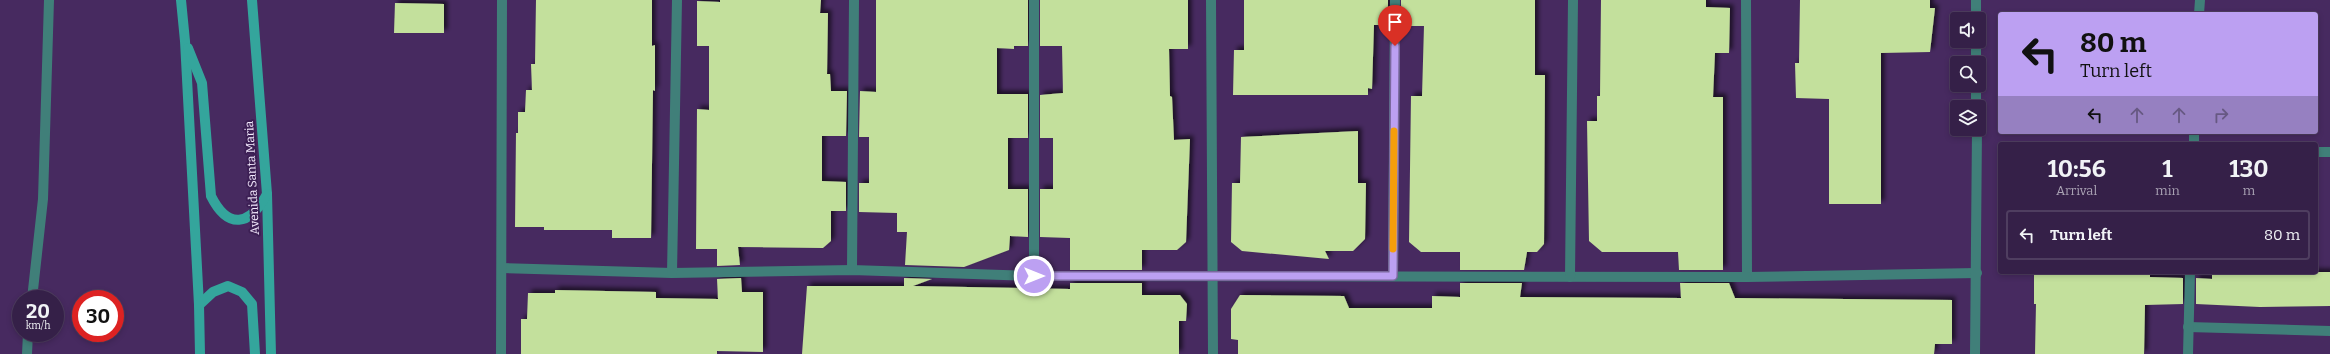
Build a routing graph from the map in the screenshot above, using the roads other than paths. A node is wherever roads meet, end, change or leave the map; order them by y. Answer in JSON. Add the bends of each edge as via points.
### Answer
{"nodes":[{"id":1,"x":49,"y":0,"type":"edge"},
{"id":2,"x":181,"y":0,"type":"edge"},
{"id":3,"x":252,"y":0,"type":"edge"},
{"id":4,"x":502,"y":0,"type":"edge"},
{"id":5,"x":677,"y":0,"type":"edge"},
{"id":6,"x":854,"y":0,"type":"edge"},
{"id":7,"x":1034,"y":0,"type":"edge"},
{"id":8,"x":1211,"y":0,"type":"edge"},
{"id":9,"x":1395,"y":0,"type":"edge"},
{"id":10,"x":1573,"y":0,"type":"edge"},
{"id":11,"x":1746,"y":0,"type":"edge"},
{"id":12,"x":1976,"y":0,"type":"edge"},
{"id":13,"x":2200,"y":0,"type":"edge"},
{"id":14,"x":1976,"y":12,"type":"edge"},
{"id":15,"x":2199,"y":12,"type":"edge"},
{"id":16,"x":185,"y":41,"type":"junction"},
{"id":17,"x":1976,"y":136,"type":"edge"},
{"id":18,"x":2318,"y":152,"type":"edge"},
{"id":19,"x":2330,"y":152,"type":"edge"},
{"id":20,"x":267,"y":194,"type":"junction"},
{"id":21,"x":502,"y":268,"type":"junction"},
{"id":22,"x":852,"y":270,"type":"junction"},
{"id":23,"x":1977,"y":272,"type":"junction"},
{"id":24,"x":672,"y":273,"type":"junction"},
{"id":25,"x":2190,"y":274,"type":"edge"},
{"id":26,"x":1034,"y":276,"type":"junction"},
{"id":27,"x":1213,"y":276,"type":"junction"},
{"id":28,"x":1393,"y":276,"type":"junction"},
{"id":29,"x":1570,"y":276,"type":"junction"},
{"id":30,"x":1747,"y":277,"type":"junction"},
{"id":31,"x":33,"y":290,"type":"edge"},
{"id":32,"x":200,"y":305,"type":"junction"},
{"id":33,"x":2188,"y":326,"type":"junction"},
{"id":34,"x":2330,"y":331,"type":"edge"},
{"id":35,"x":28,"y":342,"type":"edge"},
{"id":36,"x":27,"y":354,"type":"edge"},
{"id":37,"x":200,"y":354,"type":"edge"},
{"id":38,"x":255,"y":354,"type":"edge"},
{"id":39,"x":271,"y":354,"type":"edge"},
{"id":40,"x":501,"y":354,"type":"edge"},
{"id":41,"x":1213,"y":354,"type":"edge"},
{"id":42,"x":1975,"y":354,"type":"edge"},
{"id":43,"x":2188,"y":354,"type":"edge"}],
"edges":[{"from":1,"to":31,"type":"street","via":[[43,199]]},
{"from":2,"to":16,"type":"main road"},
{"from":3,"to":20,"type":"main road","name":"Avenida Santa Maria"},
{"from":4,"to":21,"type":"street"},
{"from":5,"to":24,"type":"street"},
{"from":6,"to":22,"type":"street"},
{"from":7,"to":26,"type":"street"},
{"from":8,"to":27,"type":"street"},
{"from":9,"to":28,"type":"street"},
{"from":10,"to":29,"type":"street"},
{"from":11,"to":30,"type":"street"},
{"from":12,"to":14,"type":"street"},
{"from":13,"to":15,"type":"street"},
{"from":16,"to":20,"type":"main road","via":[[202,83],[211,196],[219,212],[230,219],[251,216],[261,206]]},
{"from":16,"to":32,"type":"main road"},
{"from":17,"to":23,"type":"street"},
{"from":18,"to":19,"type":"street"},
{"from":20,"to":39,"type":"main road","name":"Avenida Santa Maria"},
{"from":21,"to":24,"type":"street"},
{"from":21,"to":40,"type":"street"},
{"from":22,"to":24,"type":"street"},
{"from":22,"to":26,"type":"street"},
{"from":23,"to":30,"type":"street"},
{"from":23,"to":42,"type":"street"},
{"from":25,"to":33,"type":"street"},
{"from":26,"to":27,"type":"street"},
{"from":27,"to":28,"type":"street"},
{"from":27,"to":41,"type":"street"},
{"from":28,"to":29,"type":"street"},
{"from":29,"to":30,"type":"street"},
{"from":32,"to":37,"type":"main road"},
{"from":32,"to":38,"type":"main road","via":[[213,292],[228,286],[242,292],[252,304]]},
{"from":33,"to":34,"type":"street"},
{"from":33,"to":43,"type":"street"},
{"from":35,"to":36,"type":"street"}]}
